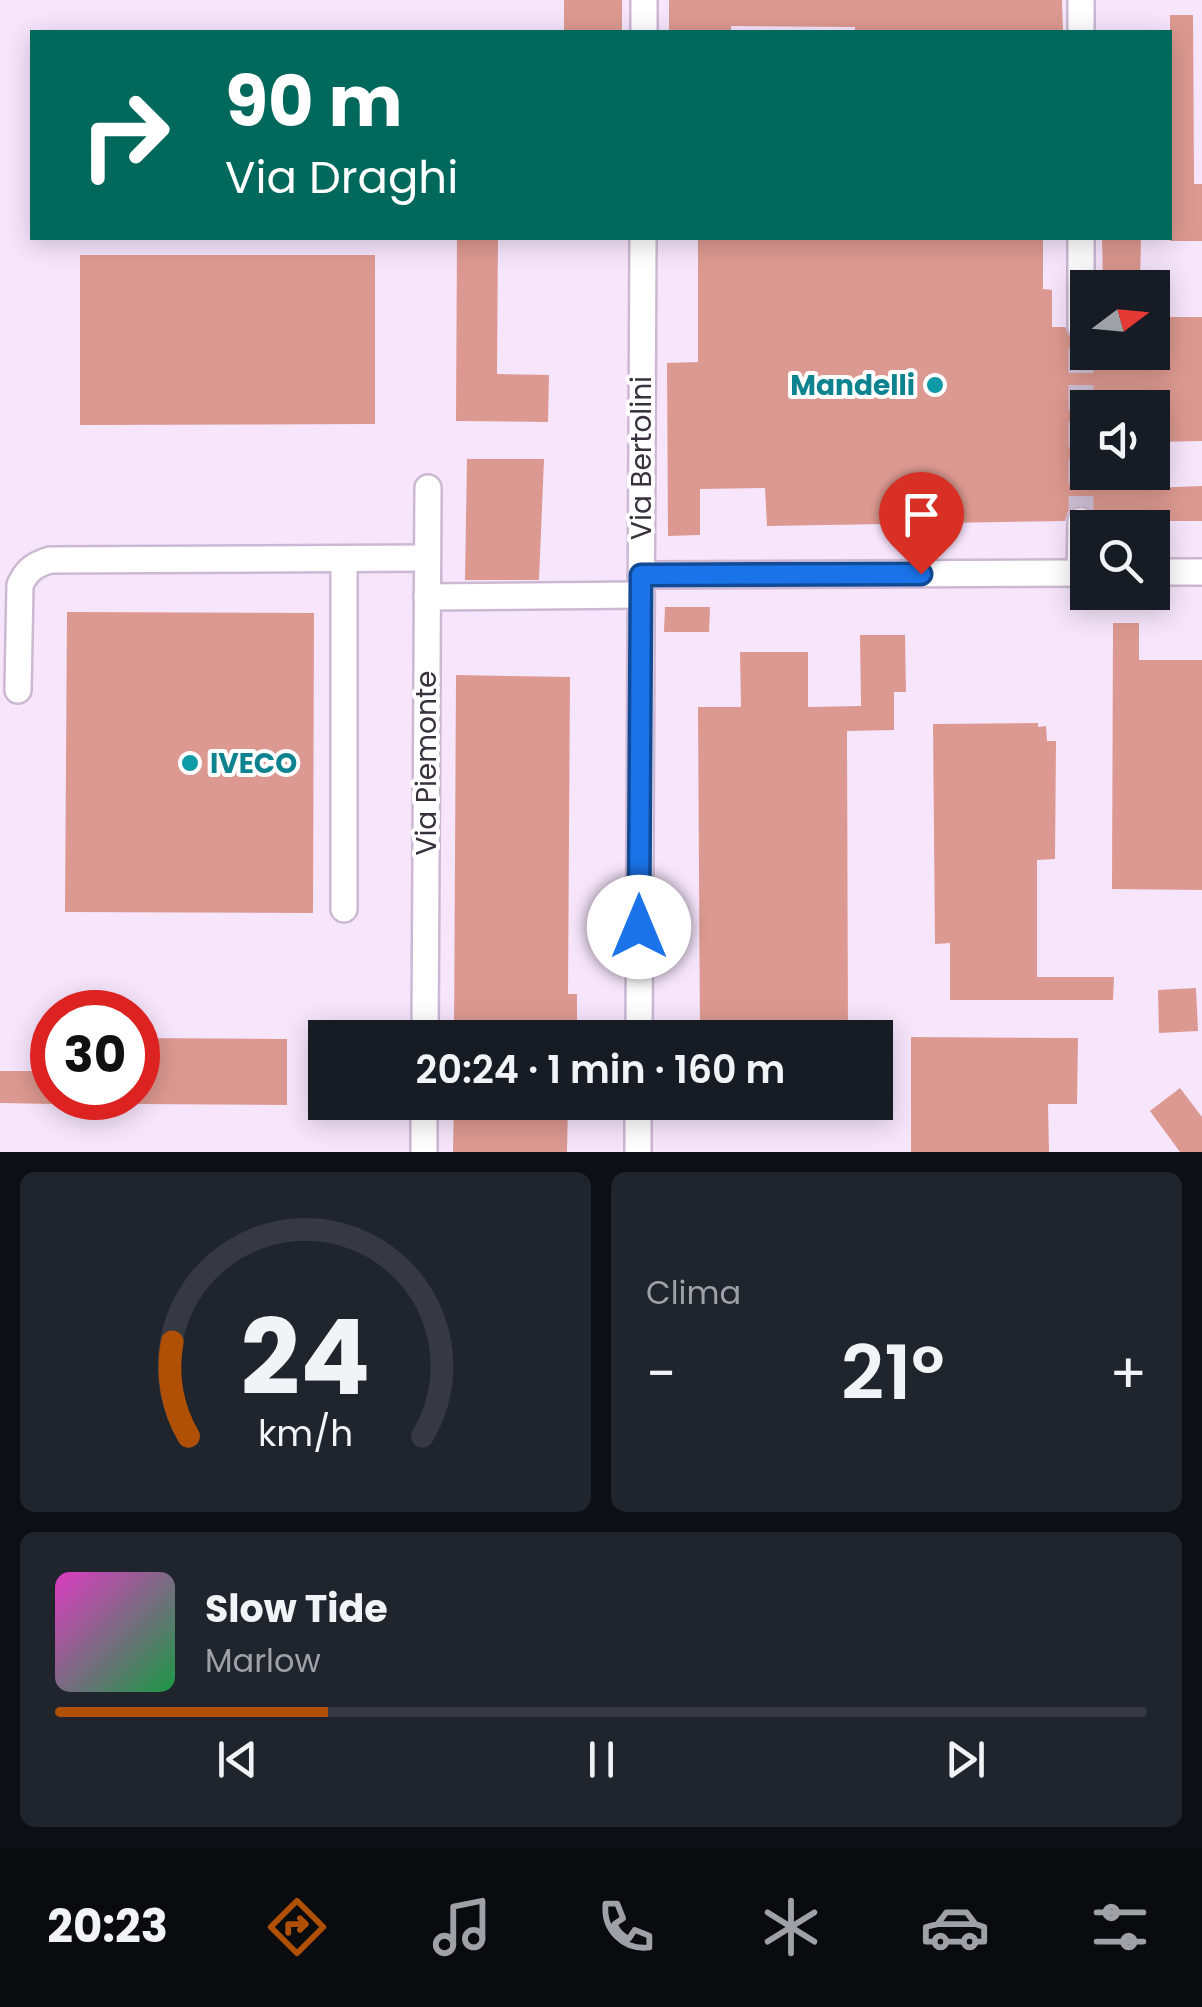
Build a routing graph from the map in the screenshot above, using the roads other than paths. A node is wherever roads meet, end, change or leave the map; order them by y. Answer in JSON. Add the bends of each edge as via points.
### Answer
{"nodes":[{"id":1,"x":644,"y":0,"type":"edge"},
{"id":2,"x":1081,"y":0,"type":"edge"},
{"id":3,"x":644,"y":30,"type":"edge"},
{"id":4,"x":1081,"y":30,"type":"edge"},
{"id":5,"x":642,"y":240,"type":"edge"},
{"id":6,"x":1081,"y":240,"type":"edge"},
{"id":7,"x":1081,"y":270,"type":"edge"},
{"id":8,"x":428,"y":488,"type":"dead end"},
{"id":9,"x":427,"y":558,"type":"junction"},
{"id":10,"x":344,"y":560,"type":"junction"},
{"id":11,"x":1170,"y":572,"type":"edge"},
{"id":12,"x":1202,"y":572,"type":"edge"},
{"id":13,"x":1070,"y":573,"type":"edge"},
{"id":14,"x":641,"y":585,"type":"junction"},
{"id":15,"x":427,"y":597,"type":"junction"},
{"id":16,"x":18,"y":690,"type":"dead end"},
{"id":17,"x":344,"y":909,"type":"dead end"},
{"id":18,"x":424,"y":1020,"type":"edge"},
{"id":19,"x":639,"y":1020,"type":"edge"},
{"id":20,"x":424,"y":1120,"type":"edge"},
{"id":21,"x":638,"y":1120,"type":"edge"},
{"id":22,"x":424,"y":1152,"type":"edge"},
{"id":23,"x":638,"y":1152,"type":"edge"}],
"edges":[{"from":1,"to":3,"type":"street"},
{"from":2,"to":4,"type":"street"},
{"from":5,"to":14,"type":"street","name":"Via Bertolini"},
{"from":6,"to":7,"type":"street"},
{"from":8,"to":9,"type":"street","name":"Via Piemonte"},
{"from":9,"to":10,"type":"street"},
{"from":9,"to":15,"type":"street","name":"Via Piemonte"},
{"from":10,"to":16,"type":"street","via":[[36,564],[20,585]]},
{"from":10,"to":17,"type":"street"},
{"from":11,"to":12,"type":"street"},
{"from":13,"to":14,"type":"street"},
{"from":14,"to":15,"type":"street"},
{"from":14,"to":19,"type":"street","name":"Via Bertolini"},
{"from":15,"to":18,"type":"street","name":"Via Piemonte"},
{"from":20,"to":22,"type":"street"},
{"from":21,"to":23,"type":"street"}]}
